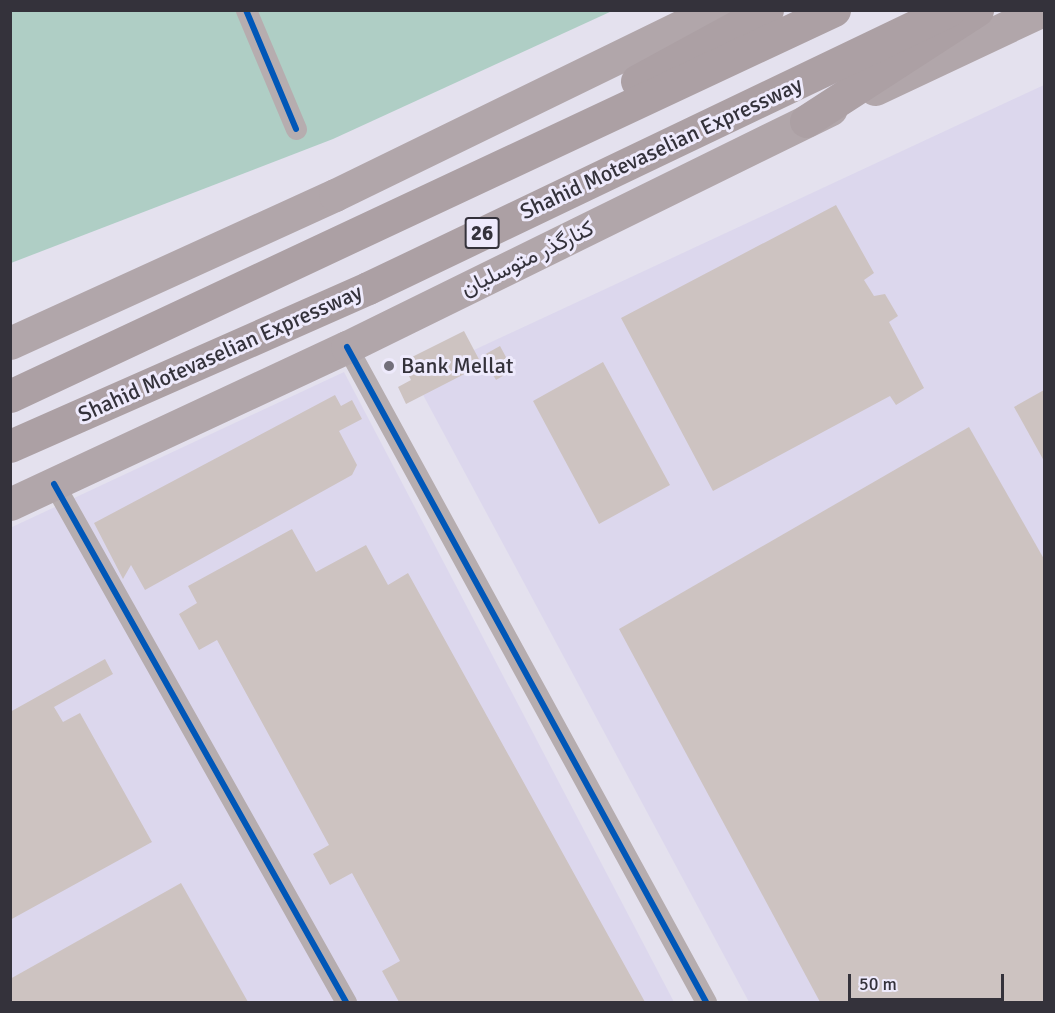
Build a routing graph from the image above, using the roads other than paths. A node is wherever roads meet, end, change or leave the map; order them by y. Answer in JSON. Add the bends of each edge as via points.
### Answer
{"nodes":[{"id":1,"x":246,"y":10,"type":"edge"},
{"id":2,"x":715,"y":10,"type":"edge"},
{"id":3,"x":767,"y":10,"type":"edge"},
{"id":4,"x":834,"y":10,"type":"edge"},
{"id":5,"x":949,"y":10,"type":"edge"},
{"id":6,"x":977,"y":10,"type":"edge"},
{"id":7,"x":1043,"y":10,"type":"edge"},
{"id":8,"x":806,"y":121,"type":"junction"},
{"id":9,"x":296,"y":129,"type":"dead end"},
{"id":10,"x":544,"y":145,"type":"junction"},
{"id":11,"x":10,"y":343,"type":"edge"},
{"id":12,"x":347,"y":347,"type":"junction"},
{"id":13,"x":10,"y":396,"type":"edge"},
{"id":14,"x":10,"y":446,"type":"edge"},
{"id":15,"x":54,"y":484,"type":"junction"},
{"id":16,"x":10,"y":504,"type":"edge"},
{"id":17,"x":346,"y":1002,"type":"edge"},
{"id":18,"x":706,"y":1002,"type":"edge"}],
"edges":[{"from":1,"to":9,"type":"street"},
{"from":2,"to":11,"type":"main road","via":[[335,195]]},
{"from":3,"to":10,"type":"highway","via":[[648,73]]},
{"from":4,"to":10,"type":"highway","number":"26"},
{"from":5,"to":14,"type":"highway","name":"Shahid Motevaselian Expressway","number":"26","via":[[368,288]]},
{"from":6,"to":8,"type":"highway"},
{"from":7,"to":8,"type":"main road","name":"کنارگذر متوسلیان"},
{"from":8,"to":12,"type":"main road","name":"کنارگذر متوسلیان"},
{"from":10,"to":13,"type":"highway","number":"26"},
{"from":12,"to":15,"type":"main road","name":"کنارگذر متوسلیان"},
{"from":12,"to":18,"type":"street"},
{"from":15,"to":16,"type":"main road","name":"کنارگذر متوسلیان"},
{"from":15,"to":17,"type":"street"}]}
